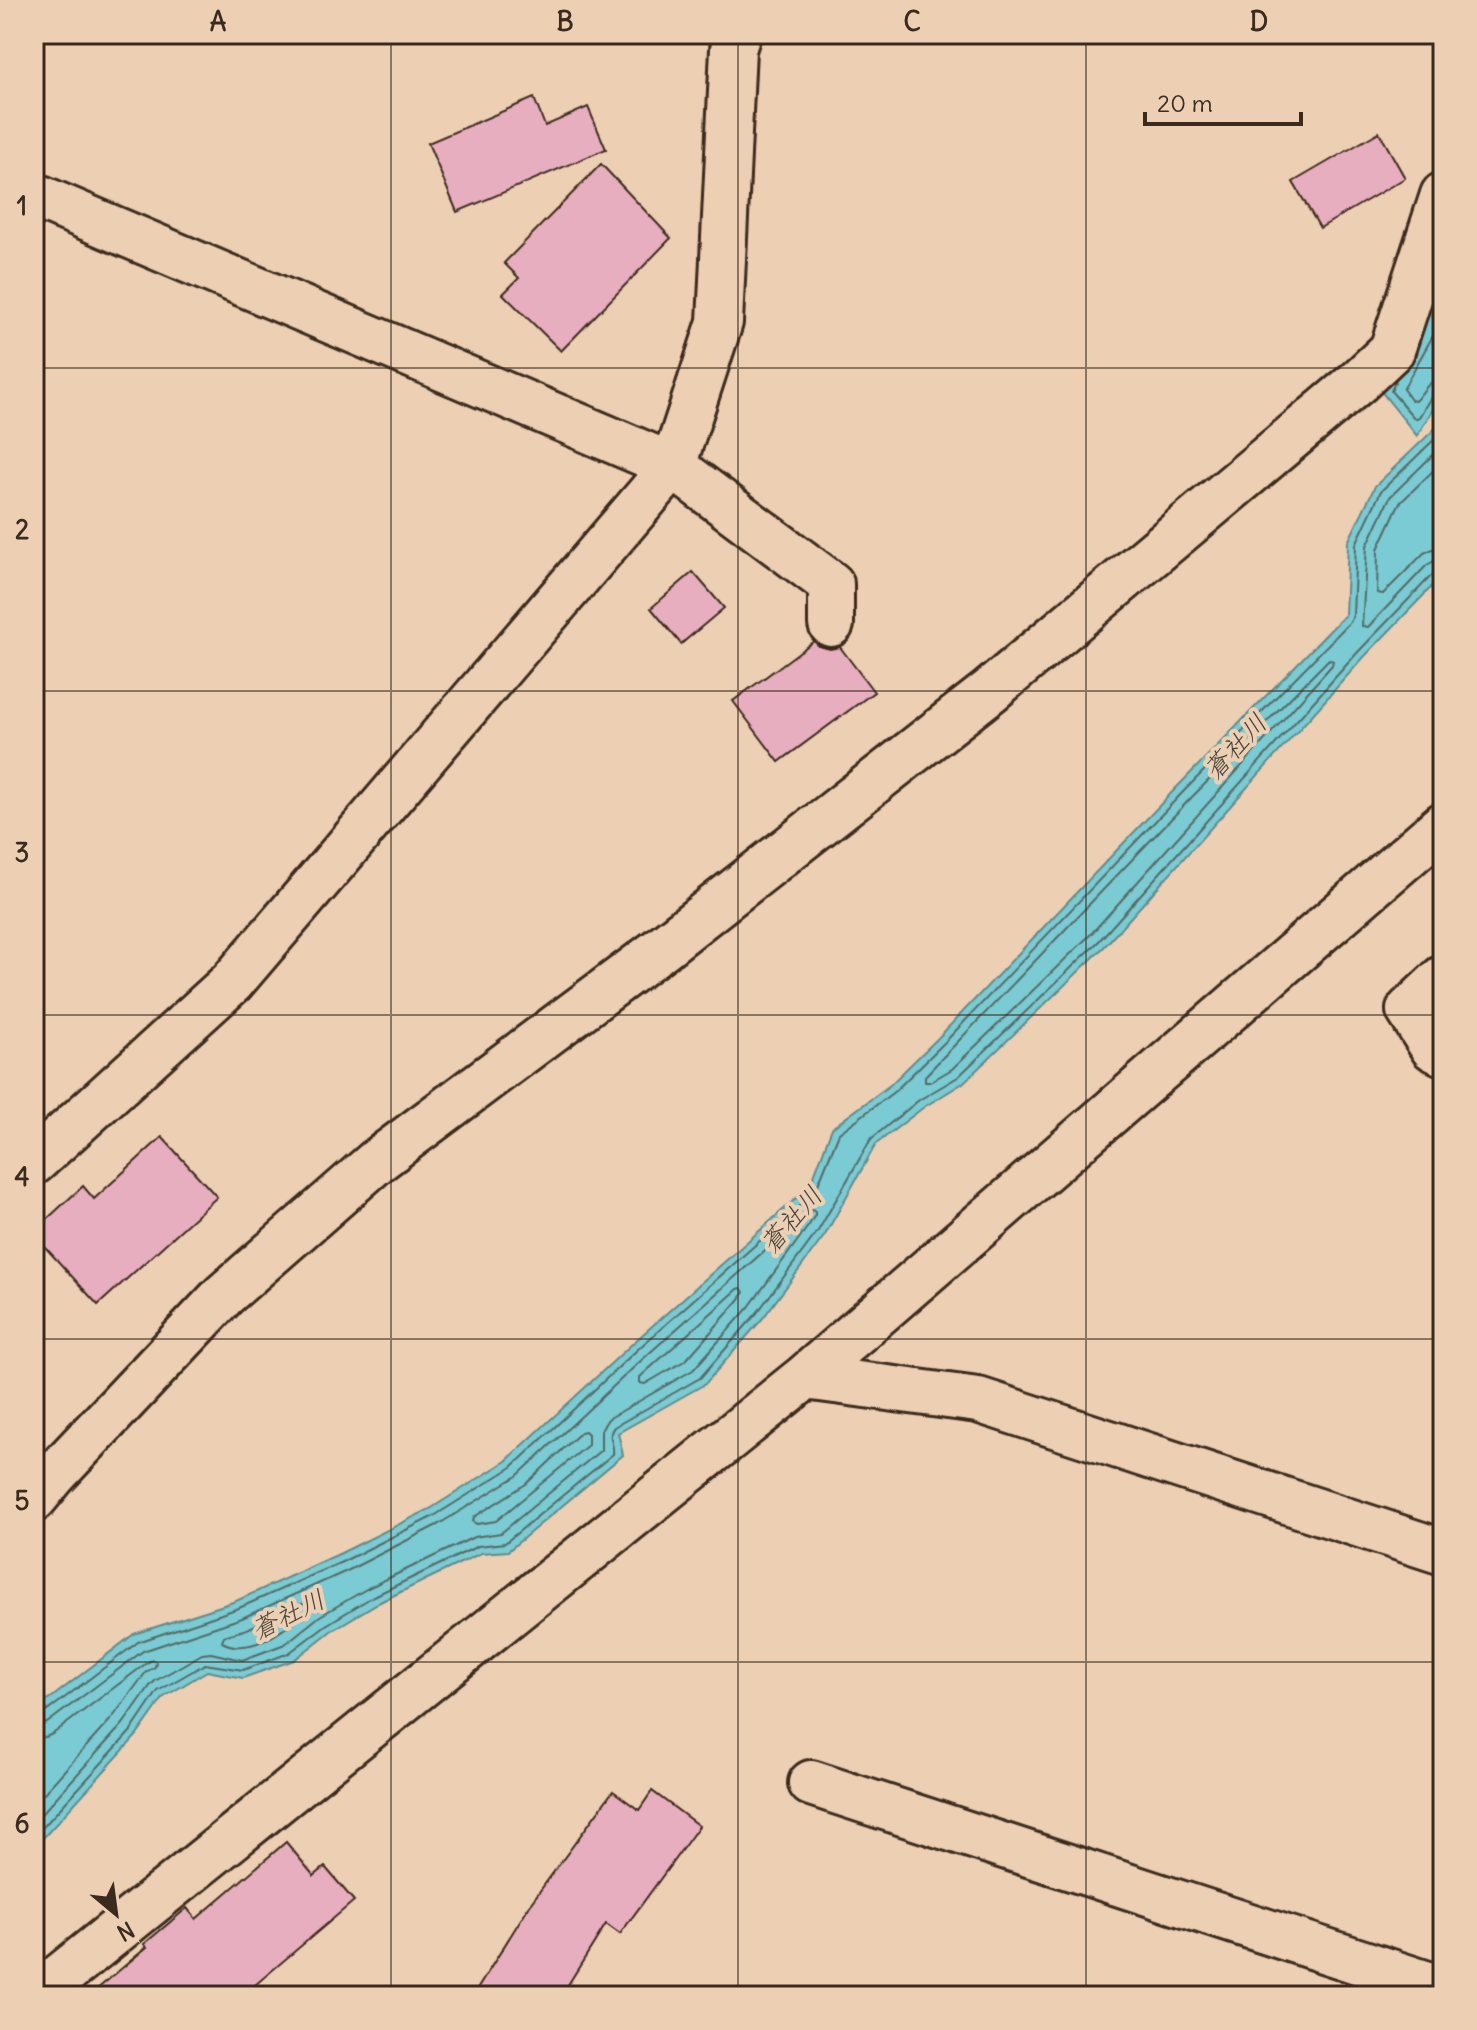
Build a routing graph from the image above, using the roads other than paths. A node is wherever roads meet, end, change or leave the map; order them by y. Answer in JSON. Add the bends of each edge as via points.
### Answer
{"nodes":[{"id":1,"x":738,"y":34,"type":"edge"},
{"id":2,"x":34,"y":195,"type":"edge"},
{"id":3,"x":1443,"y":195,"type":"edge"},
{"id":4,"x":673,"y":466,"type":"junction"},
{"id":5,"x":831,"y":624,"type":"dead end"},
{"id":6,"x":1443,"y":825,"type":"edge"},
{"id":7,"x":1443,"y":978,"type":"edge"},
{"id":8,"x":1443,"y":1053,"type":"edge"},
{"id":9,"x":34,"y":1162,"type":"edge"},
{"id":10,"x":805,"y":1377,"type":"junction"},
{"id":11,"x":34,"y":1499,"type":"edge"},
{"id":12,"x":1443,"y":1552,"type":"edge"},
{"id":13,"x":811,"y":1783,"type":"dead end"},
{"id":14,"x":43,"y":1975,"type":"edge"},
{"id":15,"x":1443,"y":1989,"type":"edge"}],
"edges":[{"from":1,"to":4,"type":"street","via":[[733,49],[720,322]]},
{"from":2,"to":4,"type":"street"},
{"from":3,"to":11,"type":"street","via":[[1392,350],[1359,381],[990,691],[662,948],[377,1161],[224,1295]]},
{"from":4,"to":5,"type":"street","via":[[831,584]]},
{"from":4,"to":9,"type":"street","via":[[232,982]]},
{"from":6,"to":10,"type":"street"},
{"from":7,"to":8,"type":"street","via":[[1409,1010],[1433,1048]]},
{"from":10,"to":12,"type":"street","via":[[978,1400]]},
{"from":10,"to":14,"type":"street"},
{"from":13,"to":15,"type":"street"}]}
